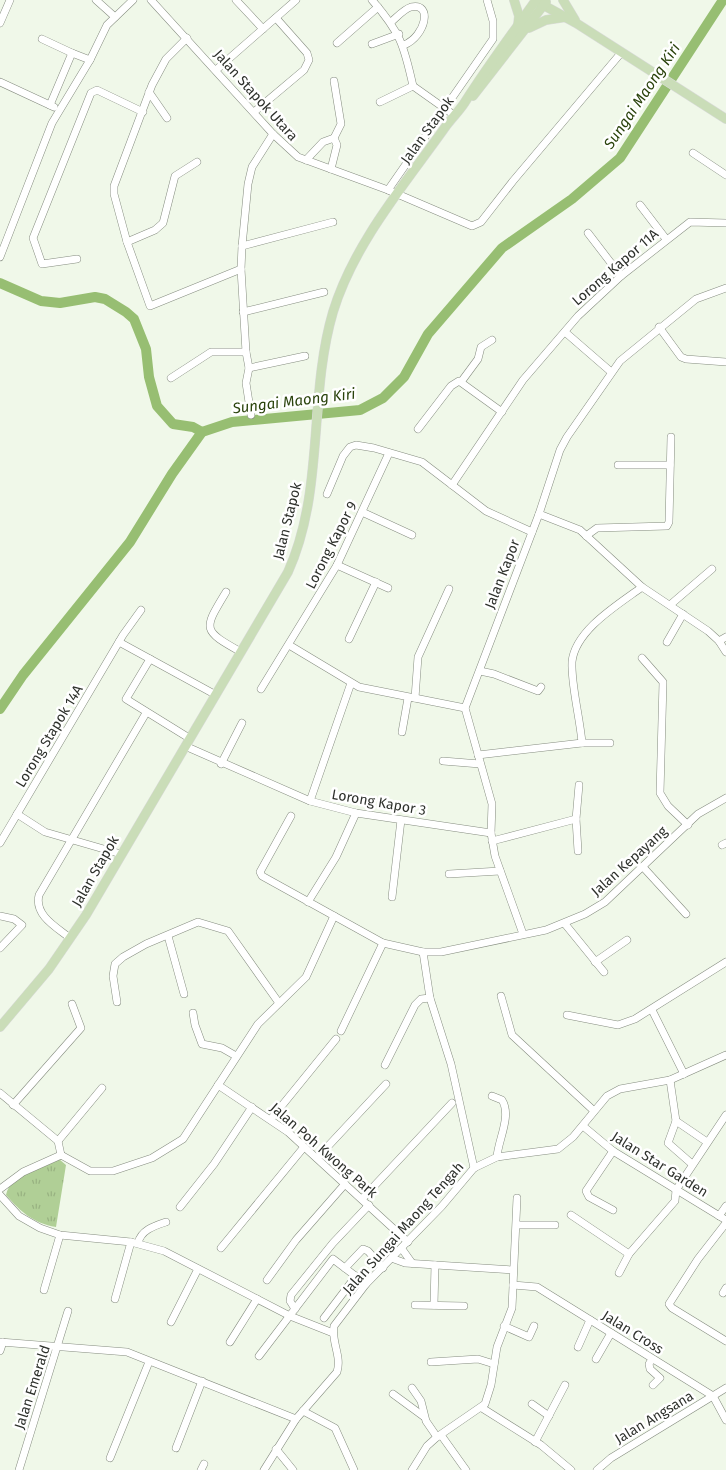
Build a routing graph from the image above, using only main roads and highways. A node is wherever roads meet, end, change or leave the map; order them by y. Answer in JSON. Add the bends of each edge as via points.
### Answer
{"nodes":[{"id":1,"x":514,"y":0,"type":"edge"},
{"id":2,"x":563,"y":0,"type":"edge"},
{"id":3,"x":539,"y":1,"type":"edge"},
{"id":4,"x":567,"y":17,"type":"junction"},
{"id":5,"x":576,"y":23,"type":"junction"},
{"id":6,"x":518,"y":25,"type":"junction"},
{"id":7,"x":521,"y":35,"type":"junction"},
{"id":8,"x":465,"y":102,"type":"junction"},
{"id":9,"x":726,"y":119,"type":"edge"},
{"id":10,"x":1,"y":1025,"type":"edge"}],
"edges":[{"from":1,"to":6,"type":"main road"},
{"from":2,"to":5,"type":"main road"},
{"from":3,"to":4,"type":"main road"},
{"from":3,"to":6,"type":"main road","name":"Jalan Stapok"},
{"from":3,"to":7,"type":"main road"},
{"from":4,"to":5,"type":"main road"},
{"from":4,"to":7,"type":"main road","via":[[538,23]]},
{"from":5,"to":9,"type":"main road"},
{"from":6,"to":8,"type":"main road","name":"Jalan Stapok"},
{"from":7,"to":8,"type":"main road","via":[[488,80]]},
{"from":8,"to":10,"type":"main road","name":"Jalan Stapok","via":[[358,253],[341,289],[330,325],[320,386],[312,483],[292,562],[70,938],[49,969]]}]}
